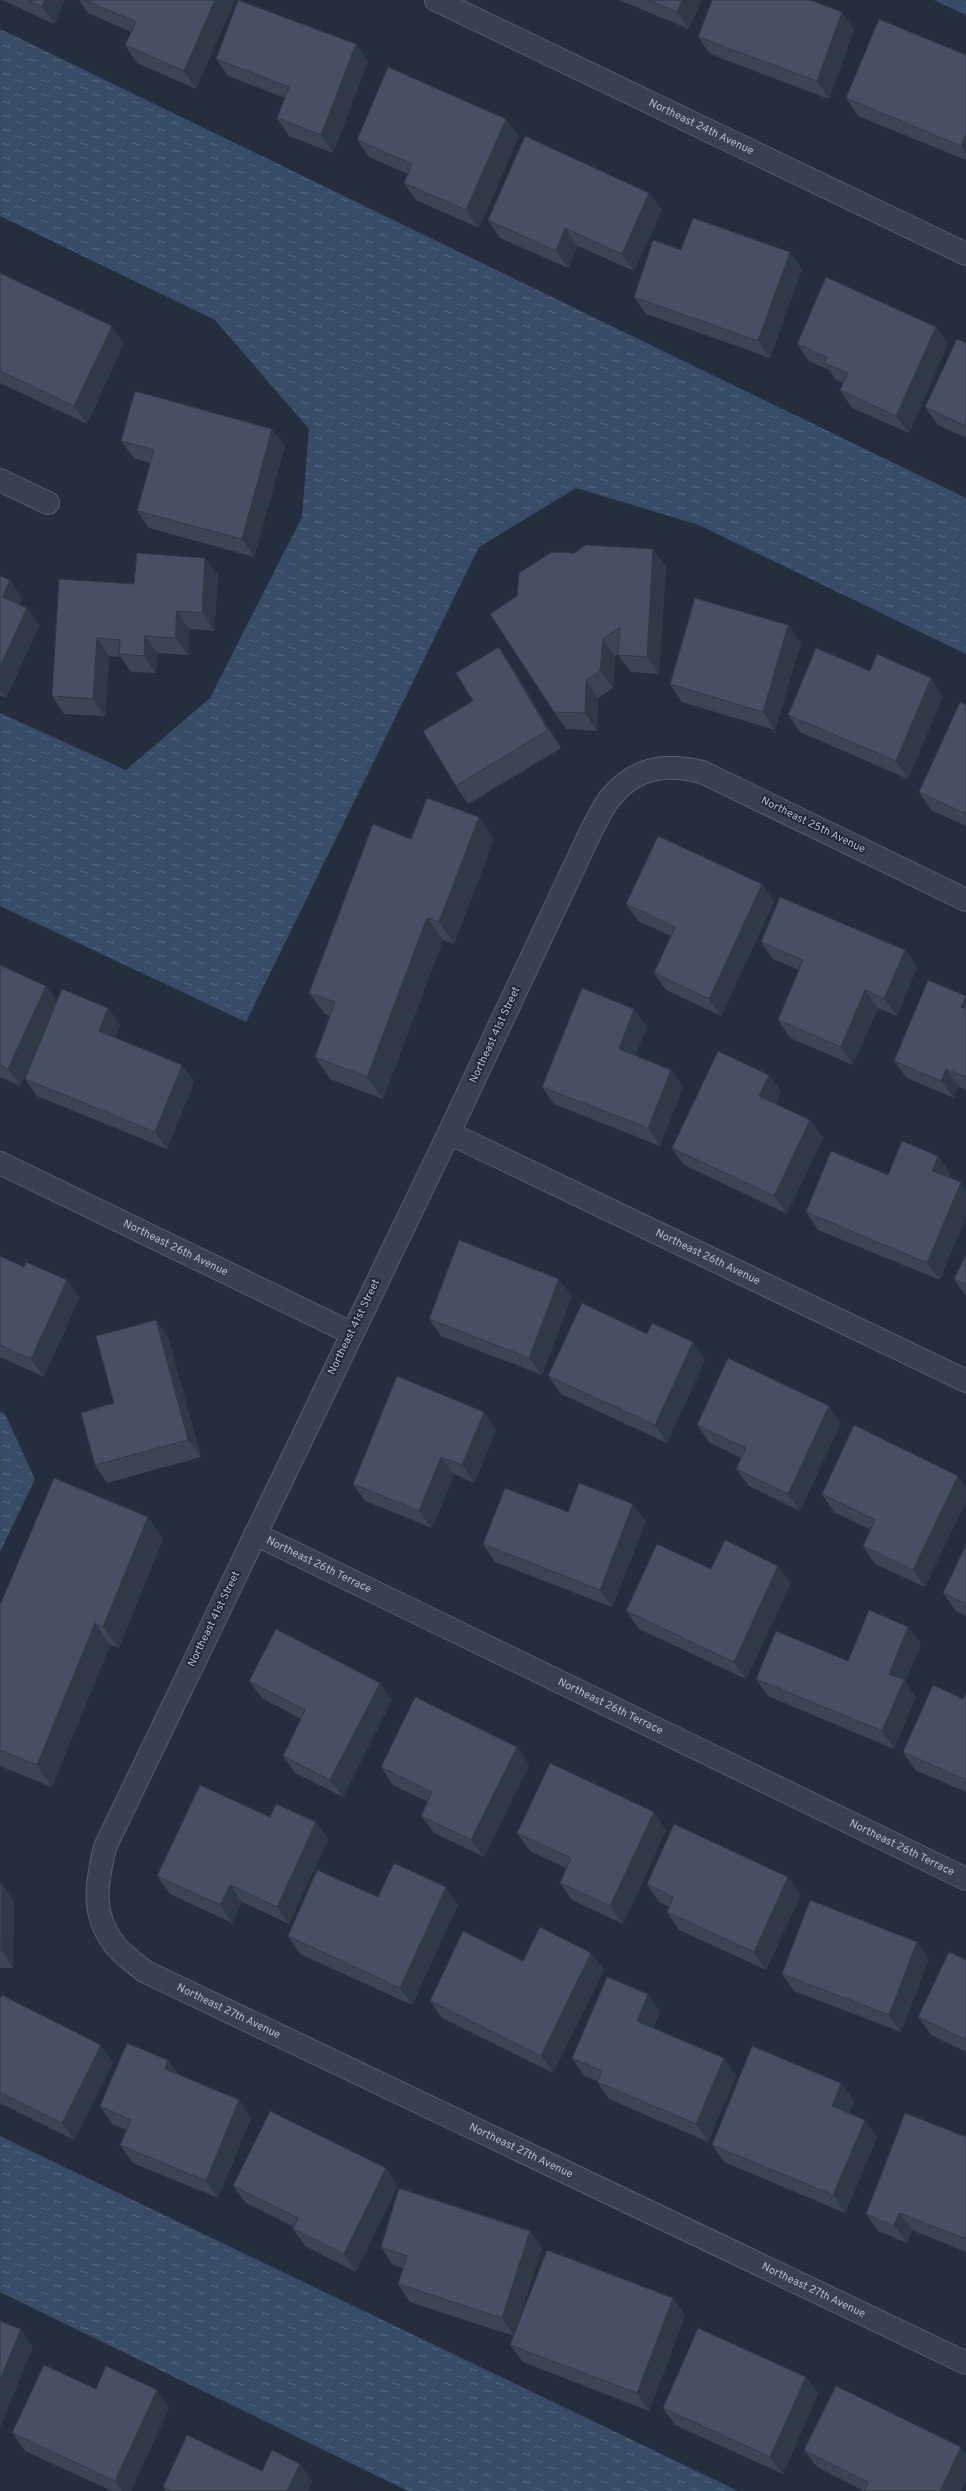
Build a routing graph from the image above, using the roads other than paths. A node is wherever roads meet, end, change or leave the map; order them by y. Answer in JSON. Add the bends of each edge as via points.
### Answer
{"nodes":[{"id":1,"x":436,"y":0,"type":"edge"},
{"id":2,"x":966,"y":254,"type":"edge"},
{"id":3,"x":0,"y":480,"type":"edge"},
{"id":4,"x":48,"y":503,"type":"dead end"},
{"id":5,"x":656,"y":768,"type":"joint"},
{"id":6,"x":966,"y":900,"type":"edge"},
{"id":7,"x":449,"y":1133,"type":"junction"},
{"id":8,"x":0,"y":1163,"type":"edge"},
{"id":9,"x":351,"y":1333,"type":"junction"},
{"id":10,"x":966,"y":1381,"type":"edge"},
{"id":11,"x":255,"y":1534,"type":"junction"},
{"id":12,"x":966,"y":1879,"type":"edge"},
{"id":13,"x":97,"y":1912,"type":"joint"},
{"id":14,"x":966,"y":2363,"type":"edge"}],
"edges":[{"from":1,"to":2,"type":"street","name":"Northeast 24th Avenue"},
{"from":3,"to":4,"type":"street"},
{"from":5,"to":6,"type":"street","name":"Northeast 25th Avenue","via":[[677,767],[702,772]]},
{"from":5,"to":7,"type":"street","name":"Northeast 41st Street","via":[[632,778],[611,797],[592,829]]},
{"from":7,"to":9,"type":"street","name":"Northeast 41st Street"},
{"from":7,"to":10,"type":"street","name":"Northeast 26th Avenue"},
{"from":8,"to":9,"type":"street","name":"Northeast 26th Avenue"},
{"from":9,"to":11,"type":"street","name":"Northeast 41st Street"},
{"from":11,"to":12,"type":"street","name":"Northeast 26th Terrace"},
{"from":11,"to":13,"type":"street","name":"Northeast 41st Street","via":[[105,1846],[97,1881]]},
{"from":13,"to":14,"type":"street","name":"Northeast 27th Avenue","via":[[114,1944],[144,1971]]}]}
